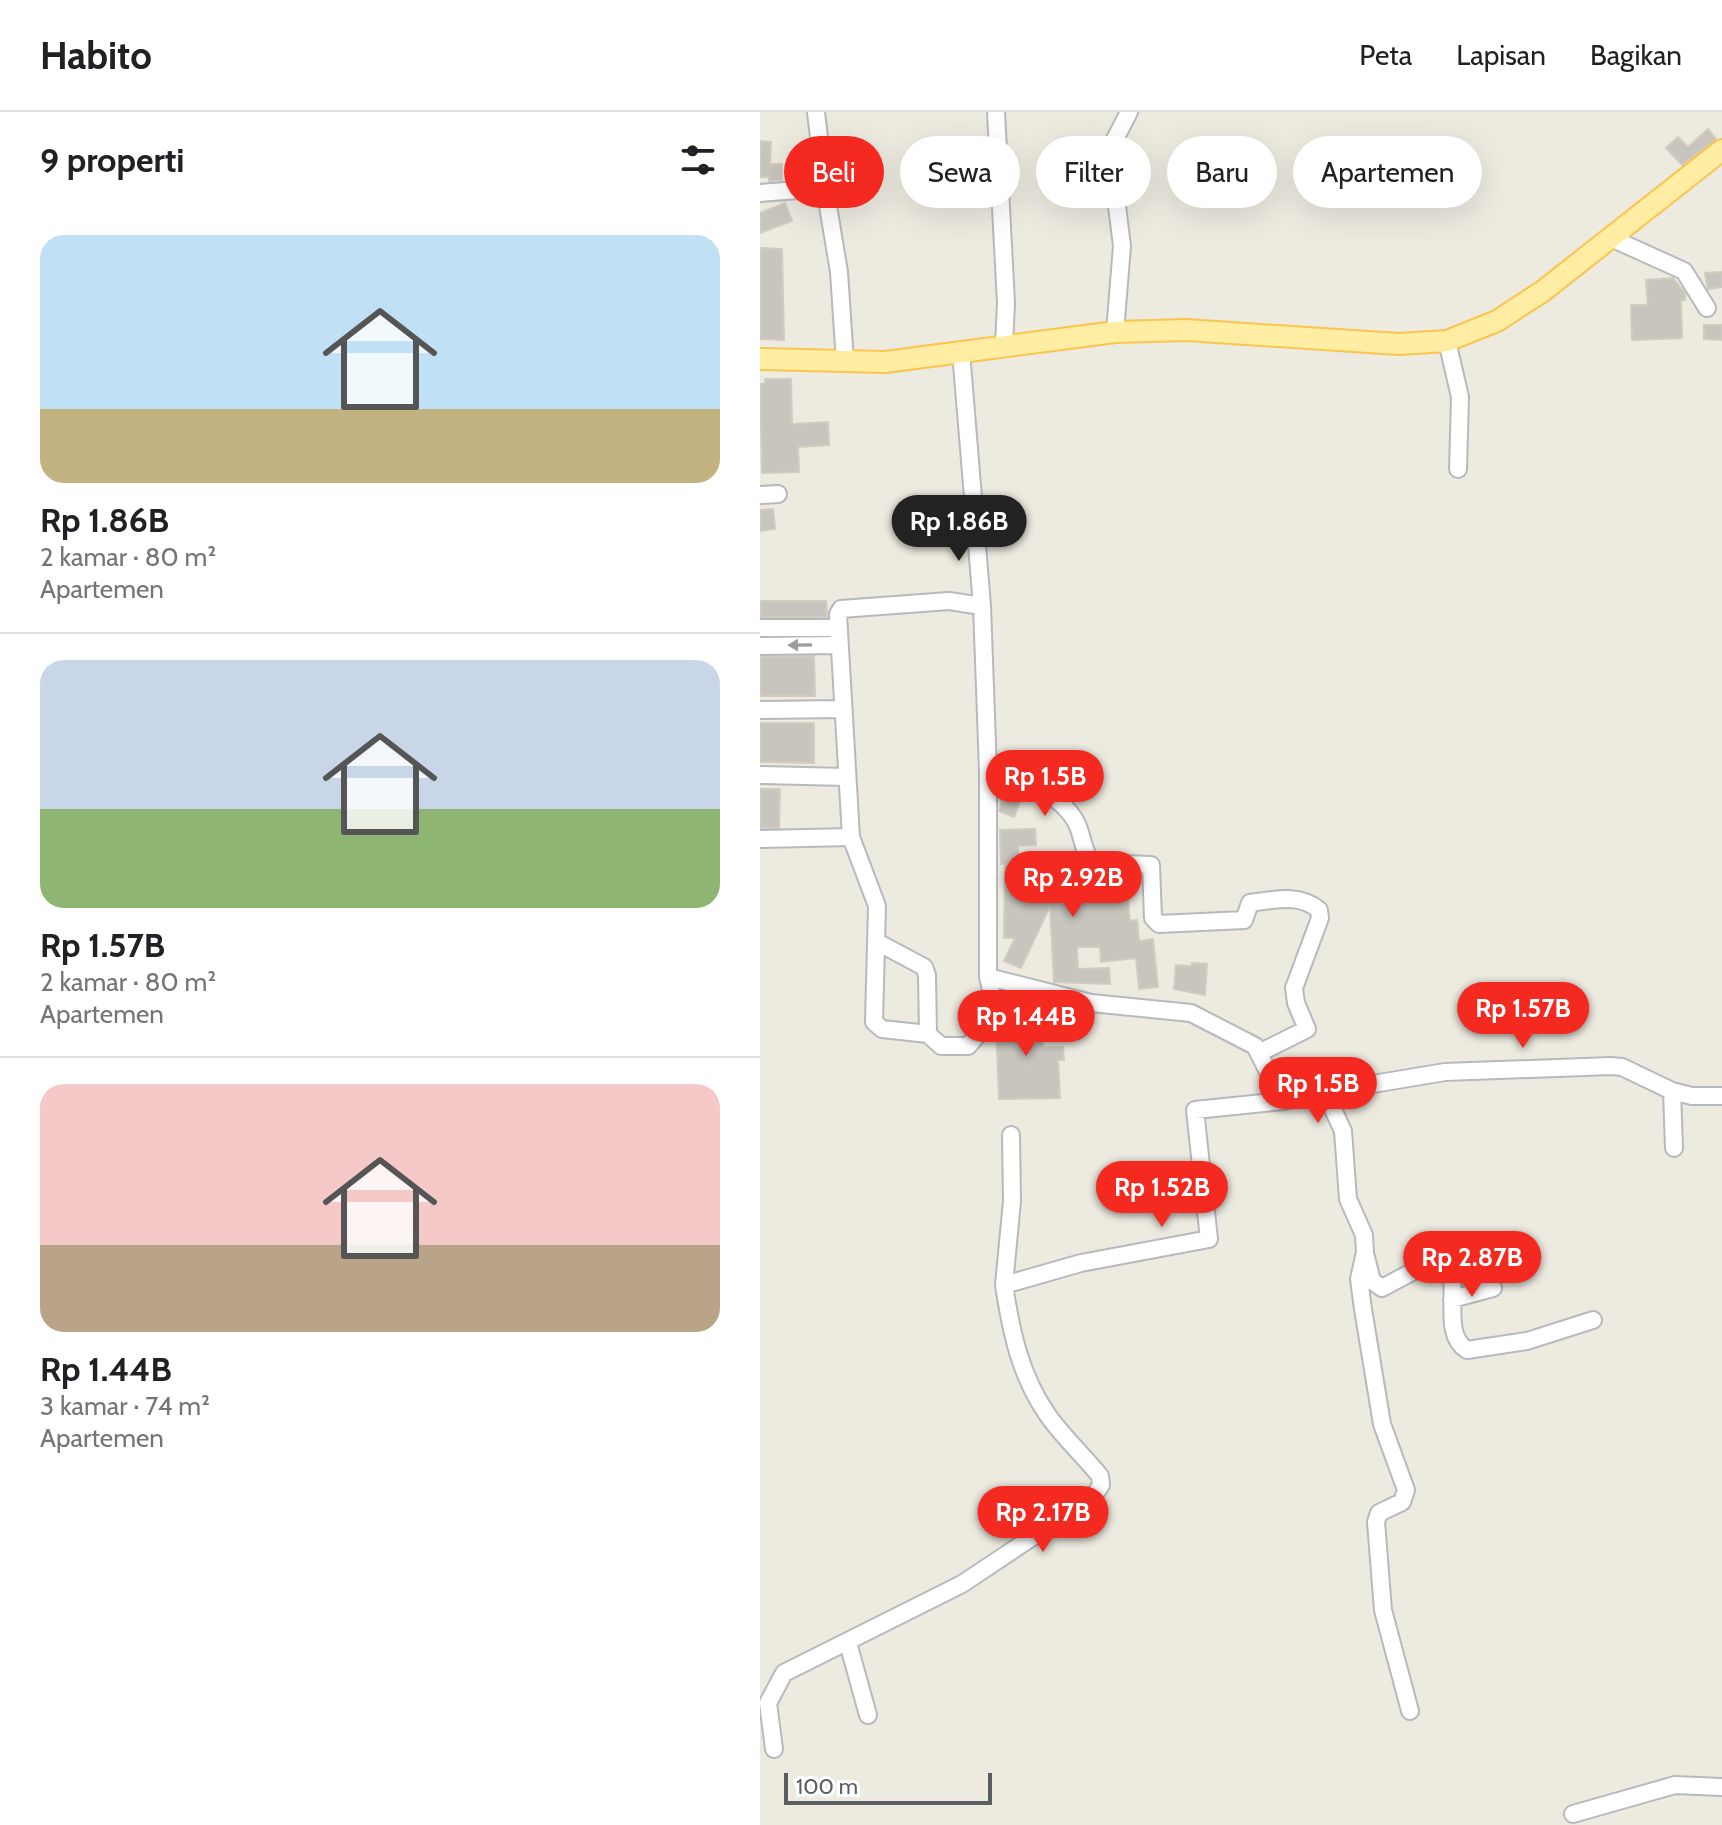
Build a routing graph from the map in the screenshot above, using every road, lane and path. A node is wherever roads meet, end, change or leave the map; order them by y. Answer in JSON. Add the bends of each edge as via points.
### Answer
{"nodes":[{"id":1,"x":816,"y":112,"type":"edge"},
{"id":2,"x":996,"y":112,"type":"edge"},
{"id":3,"x":1129,"y":112,"type":"edge"},
{"id":4,"x":819,"y":136,"type":"edge"},
{"id":5,"x":1722,"y":150,"type":"edge"},
{"id":6,"x":784,"y":191,"type":"edge"},
{"id":7,"x":760,"y":193,"type":"edge"},
{"id":8,"x":828,"y":208,"type":"edge"},
{"id":9,"x":1611,"y":238,"type":"junction"},
{"id":10,"x":1707,"y":308,"type":"dead end"},
{"id":11,"x":1115,"y":332,"type":"junction"},
{"id":12,"x":1447,"y":341,"type":"junction"},
{"id":13,"x":1004,"y":345,"type":"junction"},
{"id":14,"x":961,"y":352,"type":"junction"},
{"id":15,"x":760,"y":359,"type":"edge"},
{"id":16,"x":845,"y":362,"type":"junction"},
{"id":17,"x":1458,"y":469,"type":"dead end"},
{"id":18,"x":778,"y":494,"type":"dead end"},
{"id":19,"x":760,"y":495,"type":"edge"},
{"id":20,"x":982,"y":606,"type":"junction"},
{"id":21,"x":760,"y":628,"type":"edge"},
{"id":22,"x":839,"y":636,"type":"junction"},
{"id":23,"x":760,"y":646,"type":"edge"},
{"id":24,"x":841,"y":709,"type":"junction"},
{"id":25,"x":760,"y":710,"type":"edge"},
{"id":26,"x":988,"y":771,"type":"junction"},
{"id":27,"x":760,"y":775,"type":"edge"},
{"id":28,"x":846,"y":777,"type":"junction"},
{"id":29,"x":851,"y":837,"type":"junction"},
{"id":30,"x":760,"y":839,"type":"edge"},
{"id":31,"x":877,"y":942,"type":"junction"},
{"id":32,"x":988,"y":977,"type":"junction"},
{"id":33,"x":928,"y":1034,"type":"junction"},
{"id":34,"x":1261,"y":1052,"type":"junction"},
{"id":35,"x":1672,"y":1091,"type":"junction"},
{"id":36,"x":1325,"y":1092,"type":"junction"},
{"id":37,"x":1722,"y":1096,"type":"edge"},
{"id":38,"x":1283,"y":1101,"type":"junction"},
{"id":39,"x":1011,"y":1135,"type":"dead end"},
{"id":40,"x":1674,"y":1148,"type":"dead end"},
{"id":41,"x":1365,"y":1252,"type":"junction"},
{"id":42,"x":1004,"y":1285,"type":"junction"},
{"id":43,"x":1493,"y":1288,"type":"dead end"},
{"id":44,"x":1452,"y":1299,"type":"junction"},
{"id":45,"x":1593,"y":1320,"type":"dead end"},
{"id":46,"x":848,"y":1643,"type":"junction"},
{"id":47,"x":764,"y":1704,"type":"edge"},
{"id":48,"x":1410,"y":1711,"type":"dead end"},
{"id":49,"x":868,"y":1715,"type":"dead end"},
{"id":50,"x":774,"y":1749,"type":"dead end"},
{"id":51,"x":1722,"y":1787,"type":"edge"},
{"id":52,"x":1573,"y":1814,"type":"dead end"}],
"edges":[{"from":1,"to":4,"type":"street"},
{"from":2,"to":13,"type":"street"},
{"from":3,"to":11,"type":"street","via":[[1111,158],[1122,246]]},
{"from":5,"to":9,"type":"main road"},
{"from":6,"to":7,"type":"street"},
{"from":8,"to":16,"type":"street"},
{"from":9,"to":10,"type":"street","via":[[1684,271]]},
{"from":9,"to":12,"type":"main road","via":[[1497,321]]},
{"from":11,"to":12,"type":"main road","via":[[1186,330],[1399,344]]},
{"from":11,"to":13,"type":"main road"},
{"from":12,"to":17,"type":"street","via":[[1460,397]]},
{"from":13,"to":14,"type":"main road"},
{"from":14,"to":16,"type":"main road"},
{"from":14,"to":20,"type":"street"},
{"from":15,"to":16,"type":"main road"},
{"from":18,"to":19,"type":"street"},
{"from":20,"to":22,"type":"street","via":[[949,601],[846,608],[838,614]]},
{"from":20,"to":26,"type":"street"},
{"from":21,"to":22,"type":"street"},
{"from":22,"to":23,"type":"street","one_way":true},
{"from":22,"to":24,"type":"street"},
{"from":24,"to":25,"type":"street"},
{"from":24,"to":28,"type":"street"},
{"from":26,"to":32,"type":"street"},
{"from":26,"to":34,"type":"street","via":[[1031,786],[1065,808],[1092,863],[1151,865],[1153,918],[1159,924],[1241,921],[1250,903],[1293,899],[1306,900],[1319,910],[1294,988],[1307,1029]]},
{"from":27,"to":28,"type":"street"},
{"from":28,"to":29,"type":"street"},
{"from":29,"to":30,"type":"street"},
{"from":29,"to":31,"type":"street","via":[[877,906]]},
{"from":31,"to":33,"type":"street","via":[[924,967]]},
{"from":31,"to":33,"type":"street","via":[[874,1022],[882,1029]]},
{"from":32,"to":33,"type":"street","via":[[994,1002],[990,1017],[968,1046],[941,1046]]},
{"from":32,"to":34,"type":"street","via":[[1091,1003],[1191,1013]]},
{"from":34,"to":38,"type":"street"},
{"from":35,"to":36,"type":"street","via":[[1611,1066],[1445,1072]]},
{"from":35,"to":37,"type":"street"},
{"from":35,"to":40,"type":"street"},
{"from":36,"to":38,"type":"street"},
{"from":36,"to":41,"type":"street","via":[[1343,1131],[1348,1199],[1364,1235]]},
{"from":38,"to":42,"type":"street","via":[[1195,1110],[1209,1239],[1081,1263]]},
{"from":39,"to":42,"type":"street","via":[[1012,1201]]},
{"from":41,"to":44,"type":"street","via":[[1372,1281],[1382,1288],[1443,1260],[1451,1273]]},
{"from":41,"to":48,"type":"street","via":[[1359,1279],[1382,1424],[1406,1494],[1376,1517],[1383,1610]]},
{"from":42,"to":46,"type":"street","via":[[1013,1343],[1034,1392],[1100,1476],[1101,1485],[1094,1496],[962,1584]]},
{"from":43,"to":44,"type":"street"},
{"from":44,"to":45,"type":"street","via":[[1455,1337],[1467,1350],[1527,1341]]},
{"from":46,"to":47,"type":"street","via":[[784,1673]]},
{"from":46,"to":49,"type":"street"},
{"from":47,"to":50,"type":"street"},
{"from":51,"to":52,"type":"street","via":[[1675,1785]]}]}
